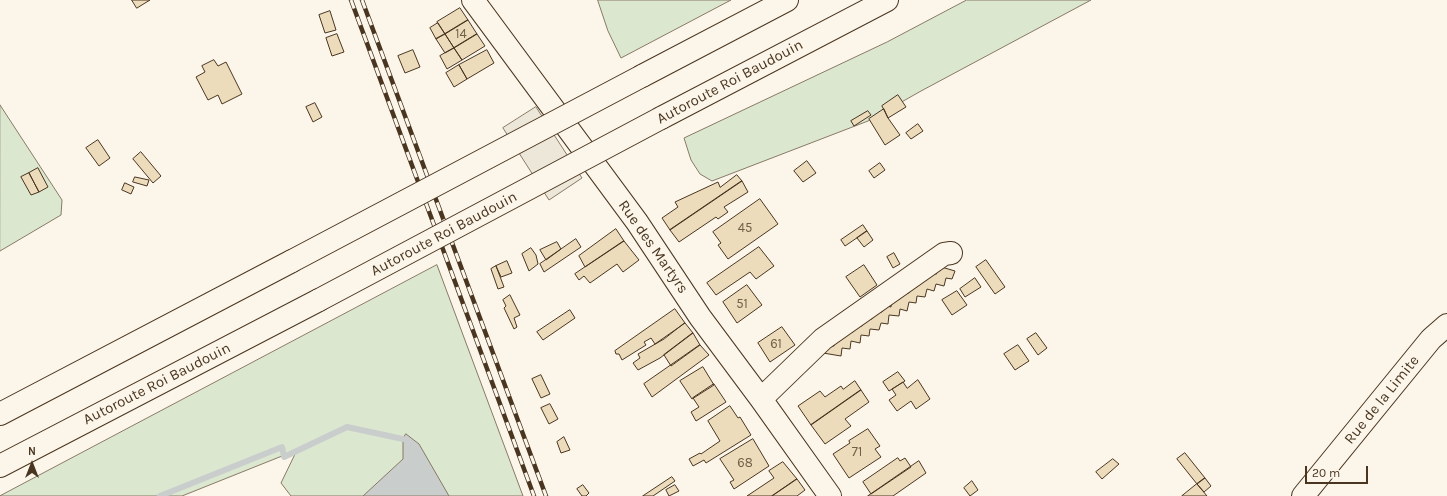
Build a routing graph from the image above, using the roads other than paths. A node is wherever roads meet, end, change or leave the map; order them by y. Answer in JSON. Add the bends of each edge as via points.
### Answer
{"nodes":[{"id":1,"x":473,"y":0,"type":"edge"},
{"id":2,"x":786,"y":0,"type":"edge"},
{"id":3,"x":887,"y":0,"type":"edge"},
{"id":4,"x":951,"y":253,"type":"dead end"},
{"id":5,"x":1447,"y":325,"type":"edge"},
{"id":6,"x":761,"y":399,"type":"junction"},
{"id":7,"x":0,"y":414,"type":"edge"},
{"id":8,"x":0,"y":466,"type":"edge"},
{"id":9,"x":830,"y":496,"type":"edge"},
{"id":10,"x":1303,"y":496,"type":"edge"}],
"edges":[{"from":1,"to":6,"type":"main road","name":"Rue des Martyrs","via":[[637,222],[700,317]]},
{"from":2,"to":7,"type":"main road","bridge":true},
{"from":3,"to":8,"type":"main road","name":"Autoroute Roi Baudouin","bridge":true},
{"from":4,"to":6,"type":"main road","via":[[944,254],[823,339]]},
{"from":5,"to":10,"type":"main road","name":"Rue de la Limite","via":[[1431,339]]},
{"from":6,"to":9,"type":"main road","name":"Rue des Martyrs"}]}
